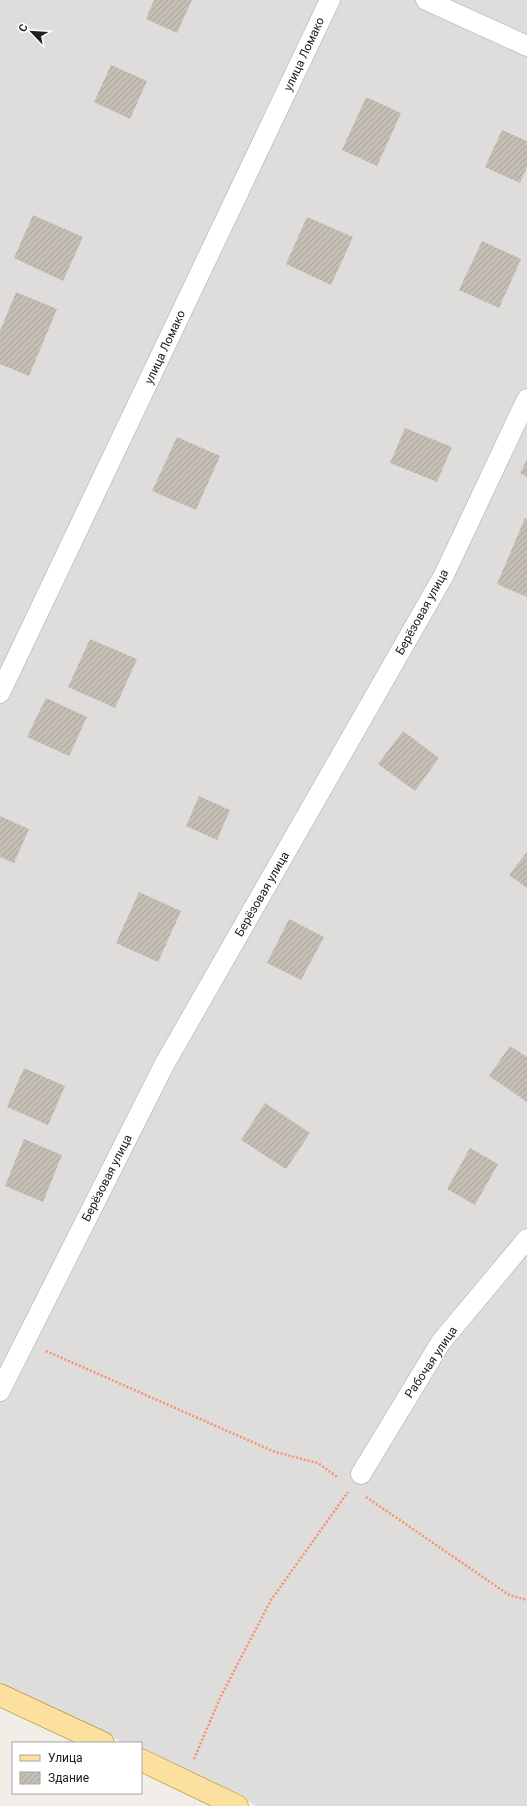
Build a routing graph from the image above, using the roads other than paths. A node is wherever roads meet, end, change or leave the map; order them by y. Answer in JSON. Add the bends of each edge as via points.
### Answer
{"nodes":[{"id":1,"x":330,"y":0,"type":"edge"},
{"id":2,"x":426,"y":0,"type":"edge"},
{"id":3,"x":527,"y":46,"type":"edge"},
{"id":4,"x":527,"y":399,"type":"edge"},
{"id":5,"x":0,"y":693,"type":"edge"},
{"id":6,"x":527,"y":1239,"type":"edge"},
{"id":7,"x":0,"y":1391,"type":"edge"},
{"id":8,"x":356,"y":1480,"type":"road end"},
{"id":9,"x":0,"y":1695,"type":"edge"},
{"id":10,"x":101,"y":1742,"type":"edge"},
{"id":11,"x":142,"y":1760,"type":"edge"},
{"id":12,"x":237,"y":1806,"type":"edge"}],
"edges":[{"from":1,"to":5,"type":"street","name":"улица Ломако"},
{"from":2,"to":3,"type":"street"},
{"from":4,"to":7,"type":"street","name":"Берёзовая улица","via":[[444,576],[164,1065]]},
{"from":6,"to":8,"type":"street","name":"Рабочая улица","via":[[442,1342]]},
{"from":9,"to":10,"type":"main road"},
{"from":11,"to":12,"type":"main road"}]}
